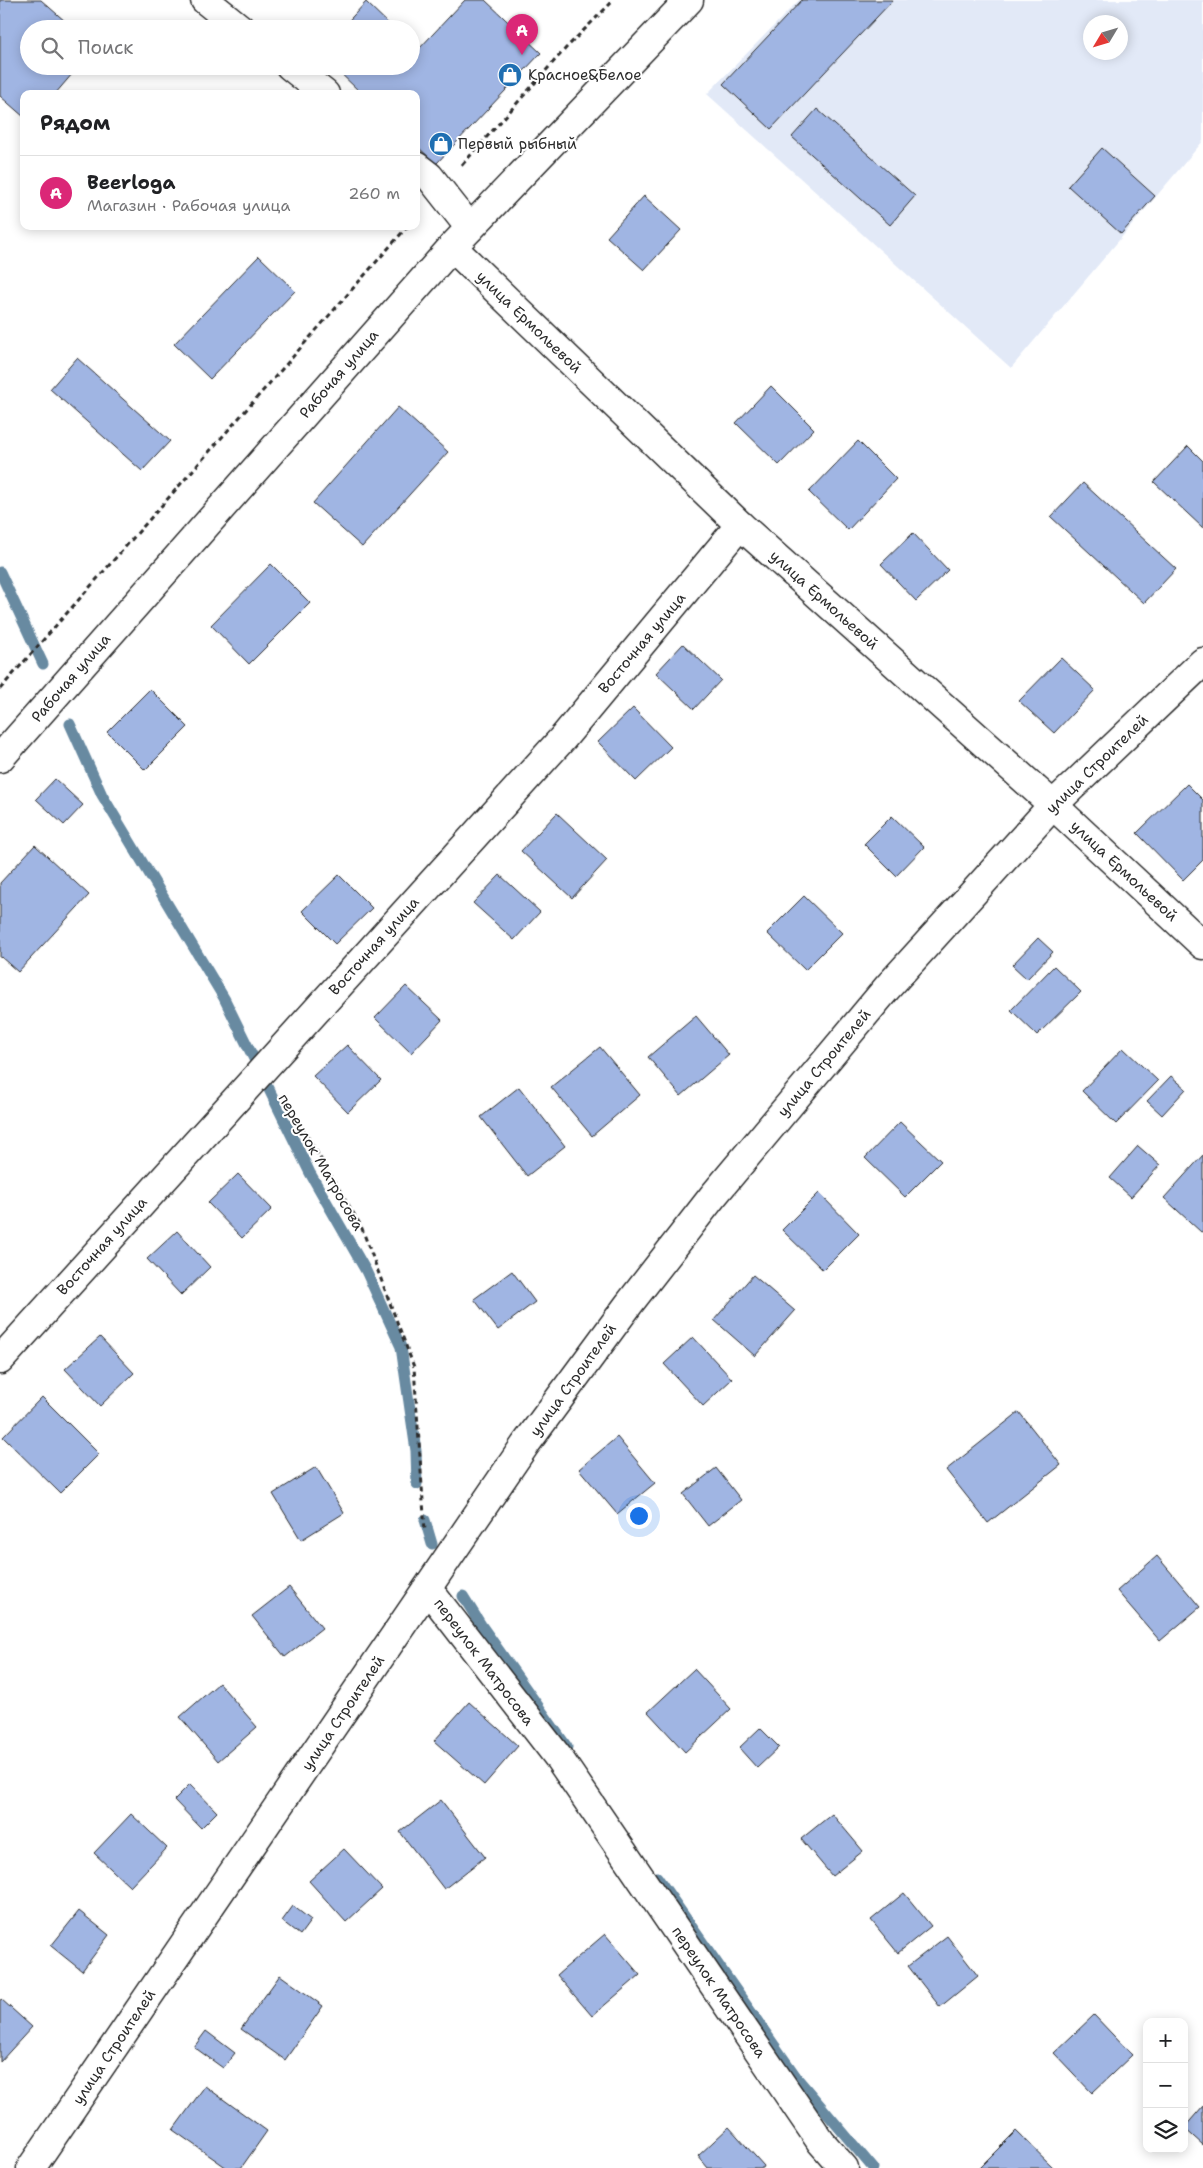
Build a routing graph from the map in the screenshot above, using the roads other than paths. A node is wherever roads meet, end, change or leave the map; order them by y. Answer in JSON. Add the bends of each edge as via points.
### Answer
{"nodes":[{"id":1,"x":204,"y":0,"type":"edge"},
{"id":2,"x":689,"y":0,"type":"edge"},
{"id":3,"x":230,"y":20,"type":"edge"},
{"id":4,"x":301,"y":75,"type":"edge"},
{"id":5,"x":320,"y":90,"type":"edge"},
{"id":6,"x":420,"y":169,"type":"edge"},
{"id":7,"x":470,"y":228,"type":"junction"},
{"id":8,"x":452,"y":247,"type":"junction"},
{"id":9,"x":740,"y":525,"type":"junction"},
{"id":10,"x":1203,"y":662,"type":"edge"},
{"id":11,"x":0,"y":758,"type":"edge"},
{"id":12,"x":1053,"y":805,"type":"junction"},
{"id":13,"x":1203,"y":944,"type":"edge"},
{"id":14,"x":0,"y":1360,"type":"edge"},
{"id":15,"x":428,"y":1589,"type":"junction"},
{"id":16,"x":30,"y":2168,"type":"edge"},
{"id":17,"x":844,"y":2168,"type":"edge"}],
"edges":[{"from":1,"to":3,"type":"street"},
{"from":2,"to":7,"type":"street","name":"Рабочая улица"},
{"from":4,"to":5,"type":"street"},
{"from":6,"to":7,"type":"street"},
{"from":7,"to":8,"type":"street","name":"Рабочая улица"},
{"from":8,"to":9,"type":"street","name":"улица Ермольевой"},
{"from":8,"to":11,"type":"street","name":"Рабочая улица"},
{"from":9,"to":12,"type":"street","name":"улица Ермольевой"},
{"from":9,"to":14,"type":"street","name":"Восточная улица","via":[[562,738]]},
{"from":10,"to":12,"type":"street","name":"улица Строителей"},
{"from":12,"to":13,"type":"street","name":"улица Ермольевой"},
{"from":12,"to":15,"type":"street","name":"улица Строителей","via":[[887,988],[713,1196],[525,1445]]},
{"from":15,"to":16,"type":"street","name":"улица Строителей"},
{"from":15,"to":17,"type":"street","name":"переулок Матросова","via":[[558,1757],[821,2142]]}]}
